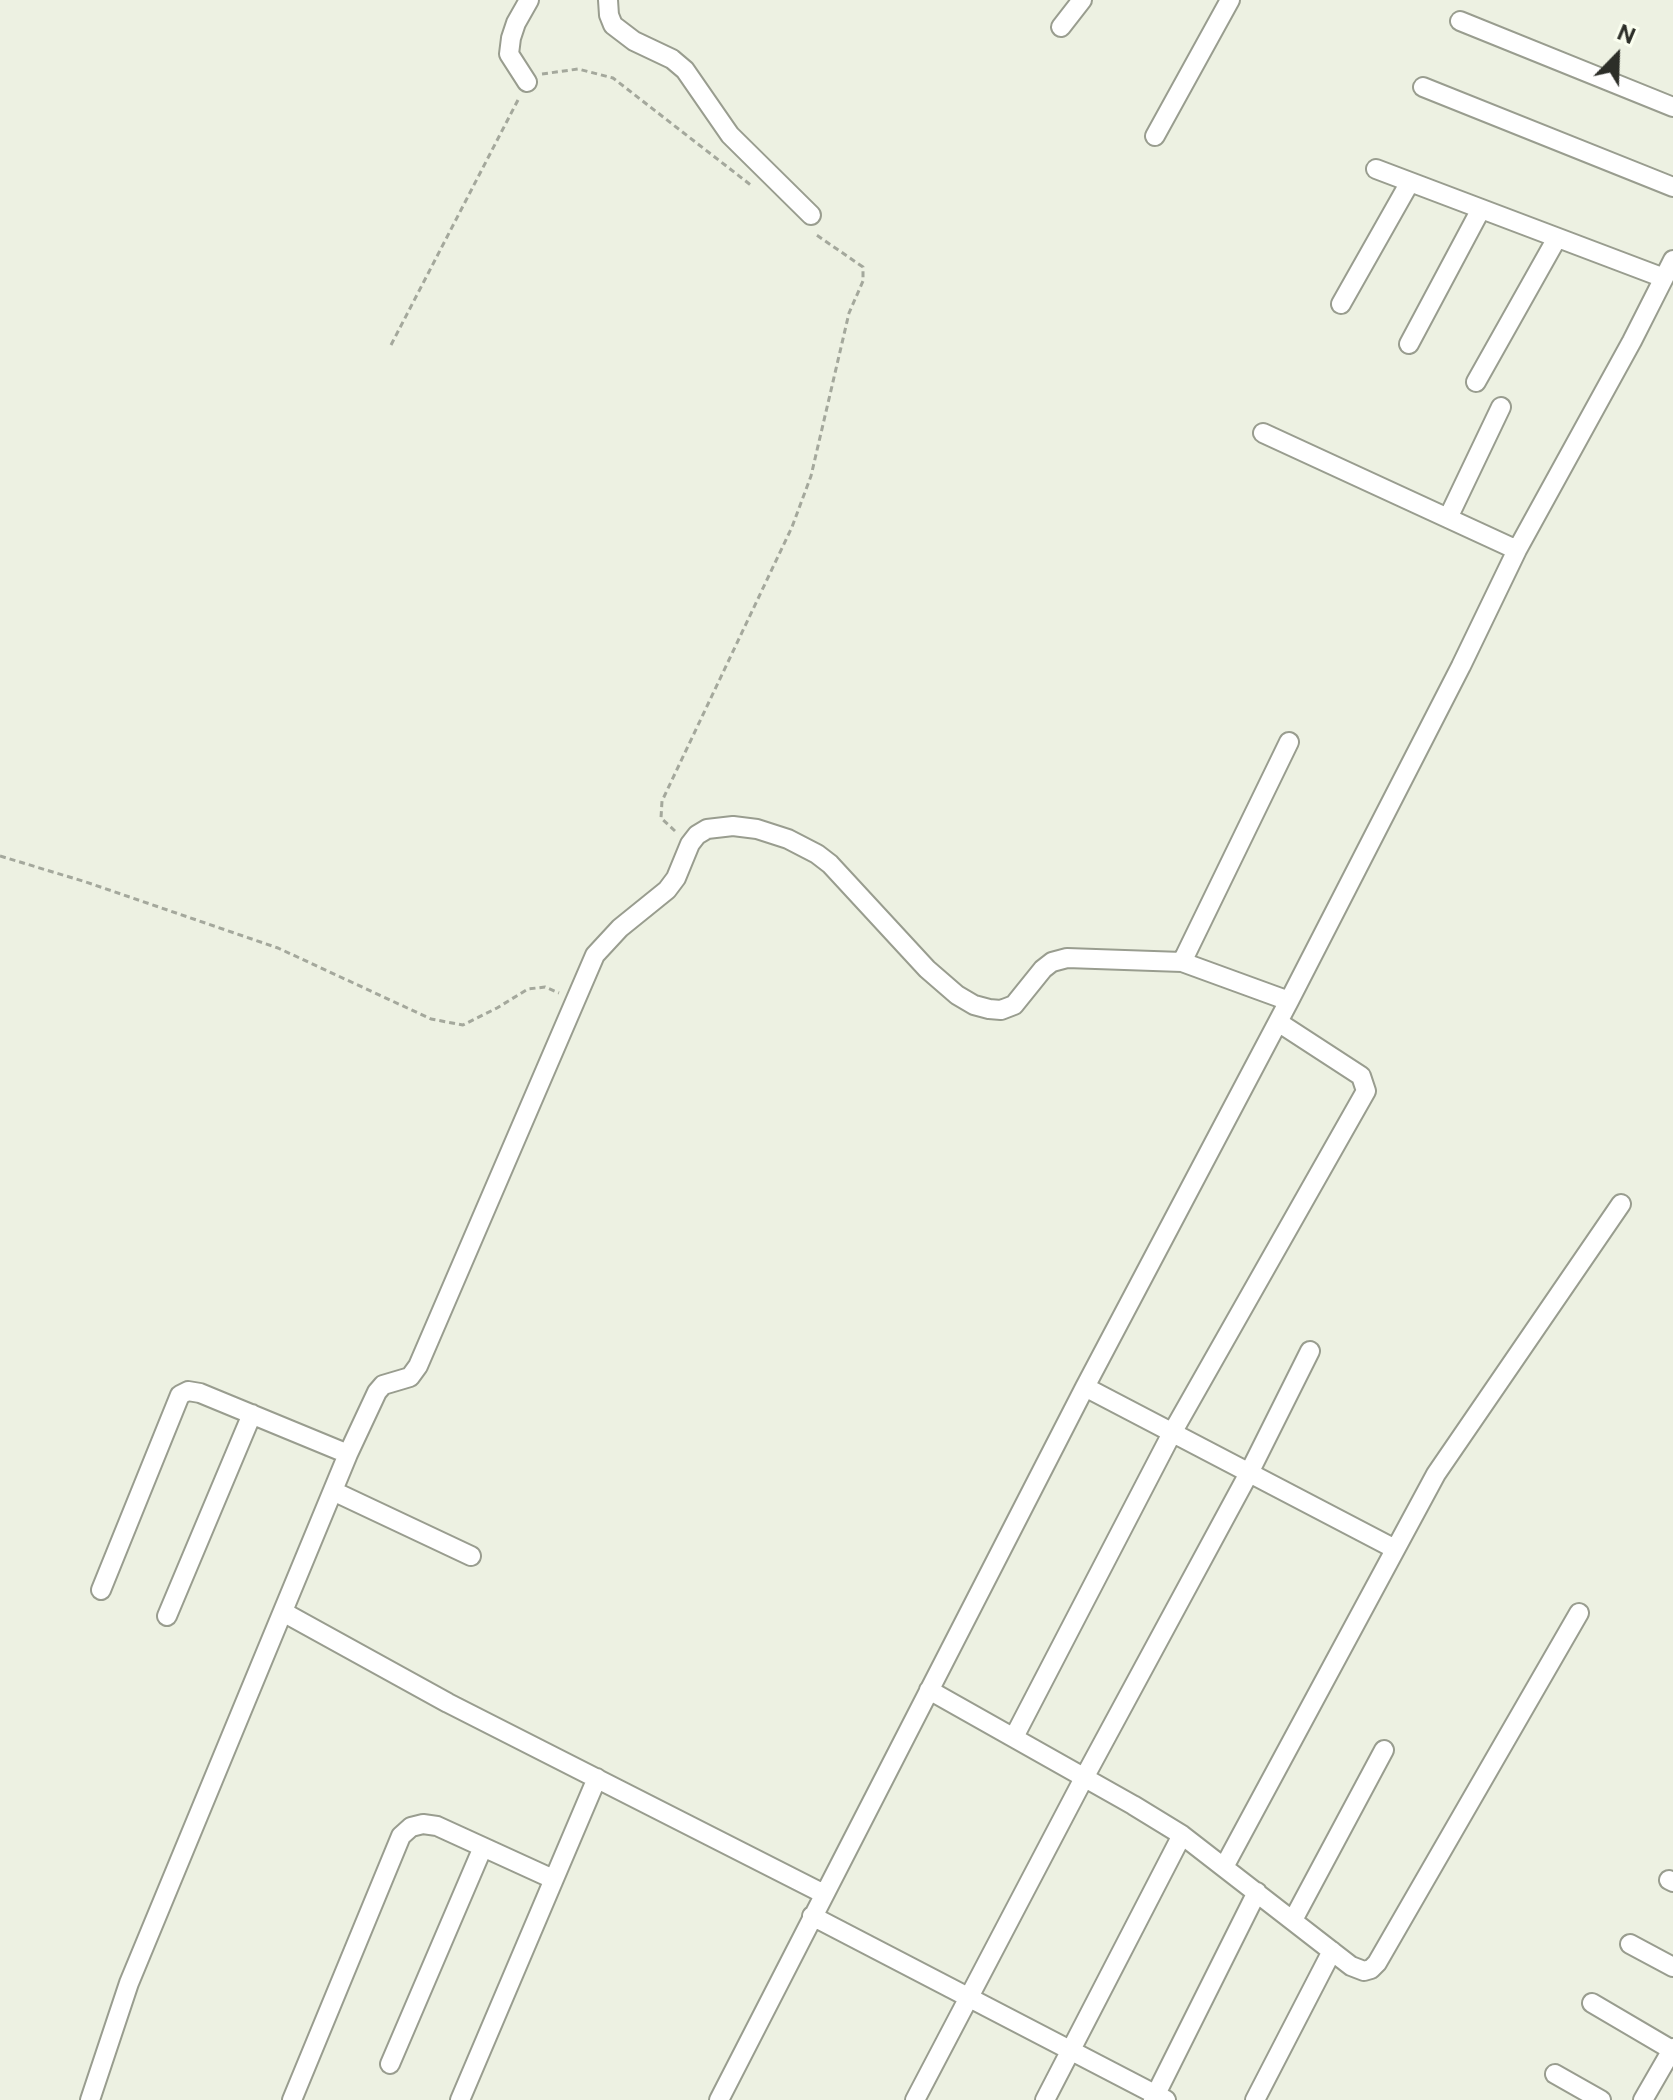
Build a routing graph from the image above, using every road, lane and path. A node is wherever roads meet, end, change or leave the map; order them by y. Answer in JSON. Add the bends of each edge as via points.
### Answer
{"nodes":[{"id":1,"x":529,"y":0,"type":"edge"},
{"id":2,"x":608,"y":0,"type":"edge"},
{"id":3,"x":1082,"y":0,"type":"edge"},
{"id":4,"x":1230,"y":0,"type":"edge"},
{"id":5,"x":1460,"y":21,"type":"dead end"},
{"id":6,"x":1061,"y":27,"type":"dead end"},
{"id":7,"x":527,"y":82,"type":"junction"},
{"id":8,"x":1423,"y":87,"type":"dead end"},
{"id":9,"x":1673,"y":107,"type":"edge"},
{"id":10,"x":1155,"y":136,"type":"dead end"},
{"id":11,"x":1376,"y":169,"type":"dead end"},
{"id":12,"x":1410,"y":182,"type":"junction"},
{"id":13,"x":1673,"y":187,"type":"edge"},
{"id":14,"x":763,"y":194,"type":"dead end"},
{"id":15,"x":1481,"y":209,"type":"junction"},
{"id":16,"x":812,"y":224,"type":"joint"},
{"id":17,"x":1557,"y":238,"type":"junction"},
{"id":18,"x":1673,"y":260,"type":"edge"},
{"id":19,"x":1664,"y":278,"type":"junction"},
{"id":20,"x":1341,"y":304,"type":"dead end"},
{"id":21,"x":1409,"y":344,"type":"dead end"},
{"id":22,"x":391,"y":345,"type":"dead end"},
{"id":23,"x":1476,"y":382,"type":"dead end"},
{"id":24,"x":1501,"y":407,"type":"dead end"},
{"id":25,"x":1263,"y":433,"type":"dead end"},
{"id":26,"x":1448,"y":518,"type":"junction"},
{"id":27,"x":1517,"y":550,"type":"junction"},
{"id":28,"x":1289,"y":742,"type":"dead end"},
{"id":29,"x":690,"y":844,"type":"junction"},
{"id":30,"x":0,"y":856,"type":"edge"},
{"id":31,"x":1182,"y":962,"type":"junction"},
{"id":32,"x":576,"y":1000,"type":"junction"},
{"id":33,"x":1289,"y":1001,"type":"junction"},
{"id":34,"x":1278,"y":1022,"type":"junction"},
{"id":35,"x":1621,"y":1204,"type":"dead end"},
{"id":36,"x":1310,"y":1351,"type":"dead end"},
{"id":37,"x":1085,"y":1387,"type":"junction"},
{"id":38,"x":252,"y":1414,"type":"junction"},
{"id":39,"x":1172,"y":1433,"type":"junction"},
{"id":40,"x":348,"y":1454,"type":"junction"},
{"id":41,"x":1249,"y":1473,"type":"junction"},
{"id":42,"x":333,"y":1491,"type":"junction"},
{"id":43,"x":1395,"y":1549,"type":"junction"},
{"id":44,"x":471,"y":1556,"type":"dead end"},
{"id":45,"x":101,"y":1590,"type":"dead end"},
{"id":46,"x":283,"y":1612,"type":"junction"},
{"id":47,"x":1579,"y":1613,"type":"dead end"},
{"id":48,"x":167,"y":1616,"type":"dead end"},
{"id":49,"x":929,"y":1690,"type":"junction"},
{"id":50,"x":1014,"y":1737,"type":"junction"},
{"id":51,"x":1384,"y":1750,"type":"dead end"},
{"id":52,"x":597,"y":1778,"type":"junction"},
{"id":53,"x":1084,"y":1778,"type":"junction"},
{"id":54,"x":1182,"y":1835,"type":"junction"},
{"id":55,"x":483,"y":1847,"type":"junction"},
{"id":56,"x":1224,"y":1867,"type":"junction"},
{"id":57,"x":553,"y":1879,"type":"junction"},
{"id":58,"x":1257,"y":1892,"type":"junction"},
{"id":59,"x":824,"y":1894,"type":"junction"},
{"id":60,"x":812,"y":1916,"type":"junction"},
{"id":61,"x":1293,"y":1920,"type":"junction"},
{"id":62,"x":1630,"y":1944,"type":"dead end"},
{"id":63,"x":1332,"y":1951,"type":"junction"},
{"id":64,"x":1673,"y":1967,"type":"edge"},
{"id":65,"x":969,"y":1997,"type":"junction"},
{"id":66,"x":1592,"y":2003,"type":"dead end"},
{"id":67,"x":1672,"y":2049,"type":"edge"},
{"id":68,"x":1071,"y":2050,"type":"junction"},
{"id":69,"x":390,"y":2064,"type":"dead end"},
{"id":70,"x":1555,"y":2074,"type":"dead end"},
{"id":71,"x":1158,"y":2098,"type":"edge"},
{"id":72,"x":90,"y":2100,"type":"edge"},
{"id":73,"x":292,"y":2100,"type":"edge"},
{"id":74,"x":460,"y":2100,"type":"edge"},
{"id":75,"x":719,"y":2100,"type":"edge"},
{"id":76,"x":915,"y":2100,"type":"edge"},
{"id":77,"x":1045,"y":2100,"type":"edge"},
{"id":78,"x":1255,"y":2100,"type":"edge"},
{"id":79,"x":1601,"y":2100,"type":"edge"},
{"id":80,"x":1643,"y":2100,"type":"edge"}],
"edges":[{"from":1,"to":7,"type":"street","via":[[516,23],[509,54]]},
{"from":2,"to":16,"type":"street","via":[[613,25],[685,70],[730,135]]},
{"from":3,"to":6,"type":"street"},
{"from":4,"to":10,"type":"street"},
{"from":5,"to":9,"type":"street"},
{"from":7,"to":14,"type":"path","via":[[545,72],[578,69],[613,78]]},
{"from":7,"to":22,"type":"path"},
{"from":8,"to":13,"type":"street"},
{"from":11,"to":12,"type":"street"},
{"from":12,"to":15,"type":"street"},
{"from":12,"to":20,"type":"street"},
{"from":15,"to":17,"type":"street"},
{"from":15,"to":21,"type":"street"},
{"from":16,"to":29,"type":"path","via":[[863,267],[863,281],[849,313],[811,476],[792,527],[662,801],[661,818]]},
{"from":17,"to":19,"type":"street"},
{"from":17,"to":23,"type":"street"},
{"from":18,"to":19,"type":"street"},
{"from":19,"to":27,"type":"street"},
{"from":24,"to":26,"type":"street"},
{"from":25,"to":26,"type":"street"},
{"from":26,"to":27,"type":"street"},
{"from":27,"to":33,"type":"street"},
{"from":28,"to":31,"type":"street"},
{"from":29,"to":31,"type":"street","via":[[707,829],[733,826],[788,839],[817,854],[927,969],[957,995],[989,1009],[1014,1005],[1043,969],[1067,958]]},
{"from":29,"to":32,"type":"street","via":[[667,890],[595,955]]},
{"from":30,"to":32,"type":"path","via":[[278,948],[431,1019],[463,1025],[528,989],[545,987]]},
{"from":31,"to":33,"type":"street"},
{"from":32,"to":40,"type":"street","via":[[418,1366],[410,1377],[377,1392]]},
{"from":33,"to":34,"type":"street"},
{"from":34,"to":37,"type":"street"},
{"from":34,"to":39,"type":"street","via":[[1361,1076],[1366,1091]]},
{"from":35,"to":43,"type":"street","via":[[1442,1466]]},
{"from":36,"to":41,"type":"street"},
{"from":37,"to":39,"type":"street"},
{"from":37,"to":49,"type":"street"},
{"from":38,"to":40,"type":"street"},
{"from":38,"to":45,"type":"street","via":[[200,1393],[180,1395]]},
{"from":38,"to":48,"type":"street"},
{"from":39,"to":41,"type":"street"},
{"from":39,"to":50,"type":"street"},
{"from":40,"to":42,"type":"street"},
{"from":41,"to":43,"type":"street"},
{"from":41,"to":53,"type":"street"},
{"from":42,"to":44,"type":"street"},
{"from":42,"to":46,"type":"street"},
{"from":43,"to":56,"type":"street"},
{"from":46,"to":52,"type":"street"},
{"from":46,"to":72,"type":"street","via":[[129,1983]]},
{"from":47,"to":63,"type":"street","via":[[1377,1963],[1359,1970]]},
{"from":49,"to":50,"type":"street"},
{"from":49,"to":59,"type":"street"},
{"from":50,"to":53,"type":"street"},
{"from":51,"to":61,"type":"street"},
{"from":52,"to":57,"type":"street"},
{"from":52,"to":59,"type":"street"},
{"from":53,"to":54,"type":"street"},
{"from":53,"to":65,"type":"street"},
{"from":54,"to":56,"type":"street"},
{"from":54,"to":68,"type":"street"},
{"from":55,"to":57,"type":"street"},
{"from":55,"to":69,"type":"street"},
{"from":55,"to":73,"type":"street","via":[[423,1824],[401,1836]]},
{"from":56,"to":58,"type":"street"},
{"from":57,"to":74,"type":"street"},
{"from":58,"to":61,"type":"street"},
{"from":58,"to":71,"type":"street"},
{"from":59,"to":60,"type":"street"},
{"from":60,"to":65,"type":"street"},
{"from":60,"to":75,"type":"street"},
{"from":61,"to":63,"type":"street"},
{"from":62,"to":64,"type":"street"},
{"from":63,"to":78,"type":"street"},
{"from":65,"to":68,"type":"street"},
{"from":65,"to":76,"type":"street"},
{"from":66,"to":67,"type":"street"},
{"from":67,"to":80,"type":"street"},
{"from":68,"to":71,"type":"street"},
{"from":68,"to":77,"type":"street"},
{"from":70,"to":79,"type":"street"}]}
